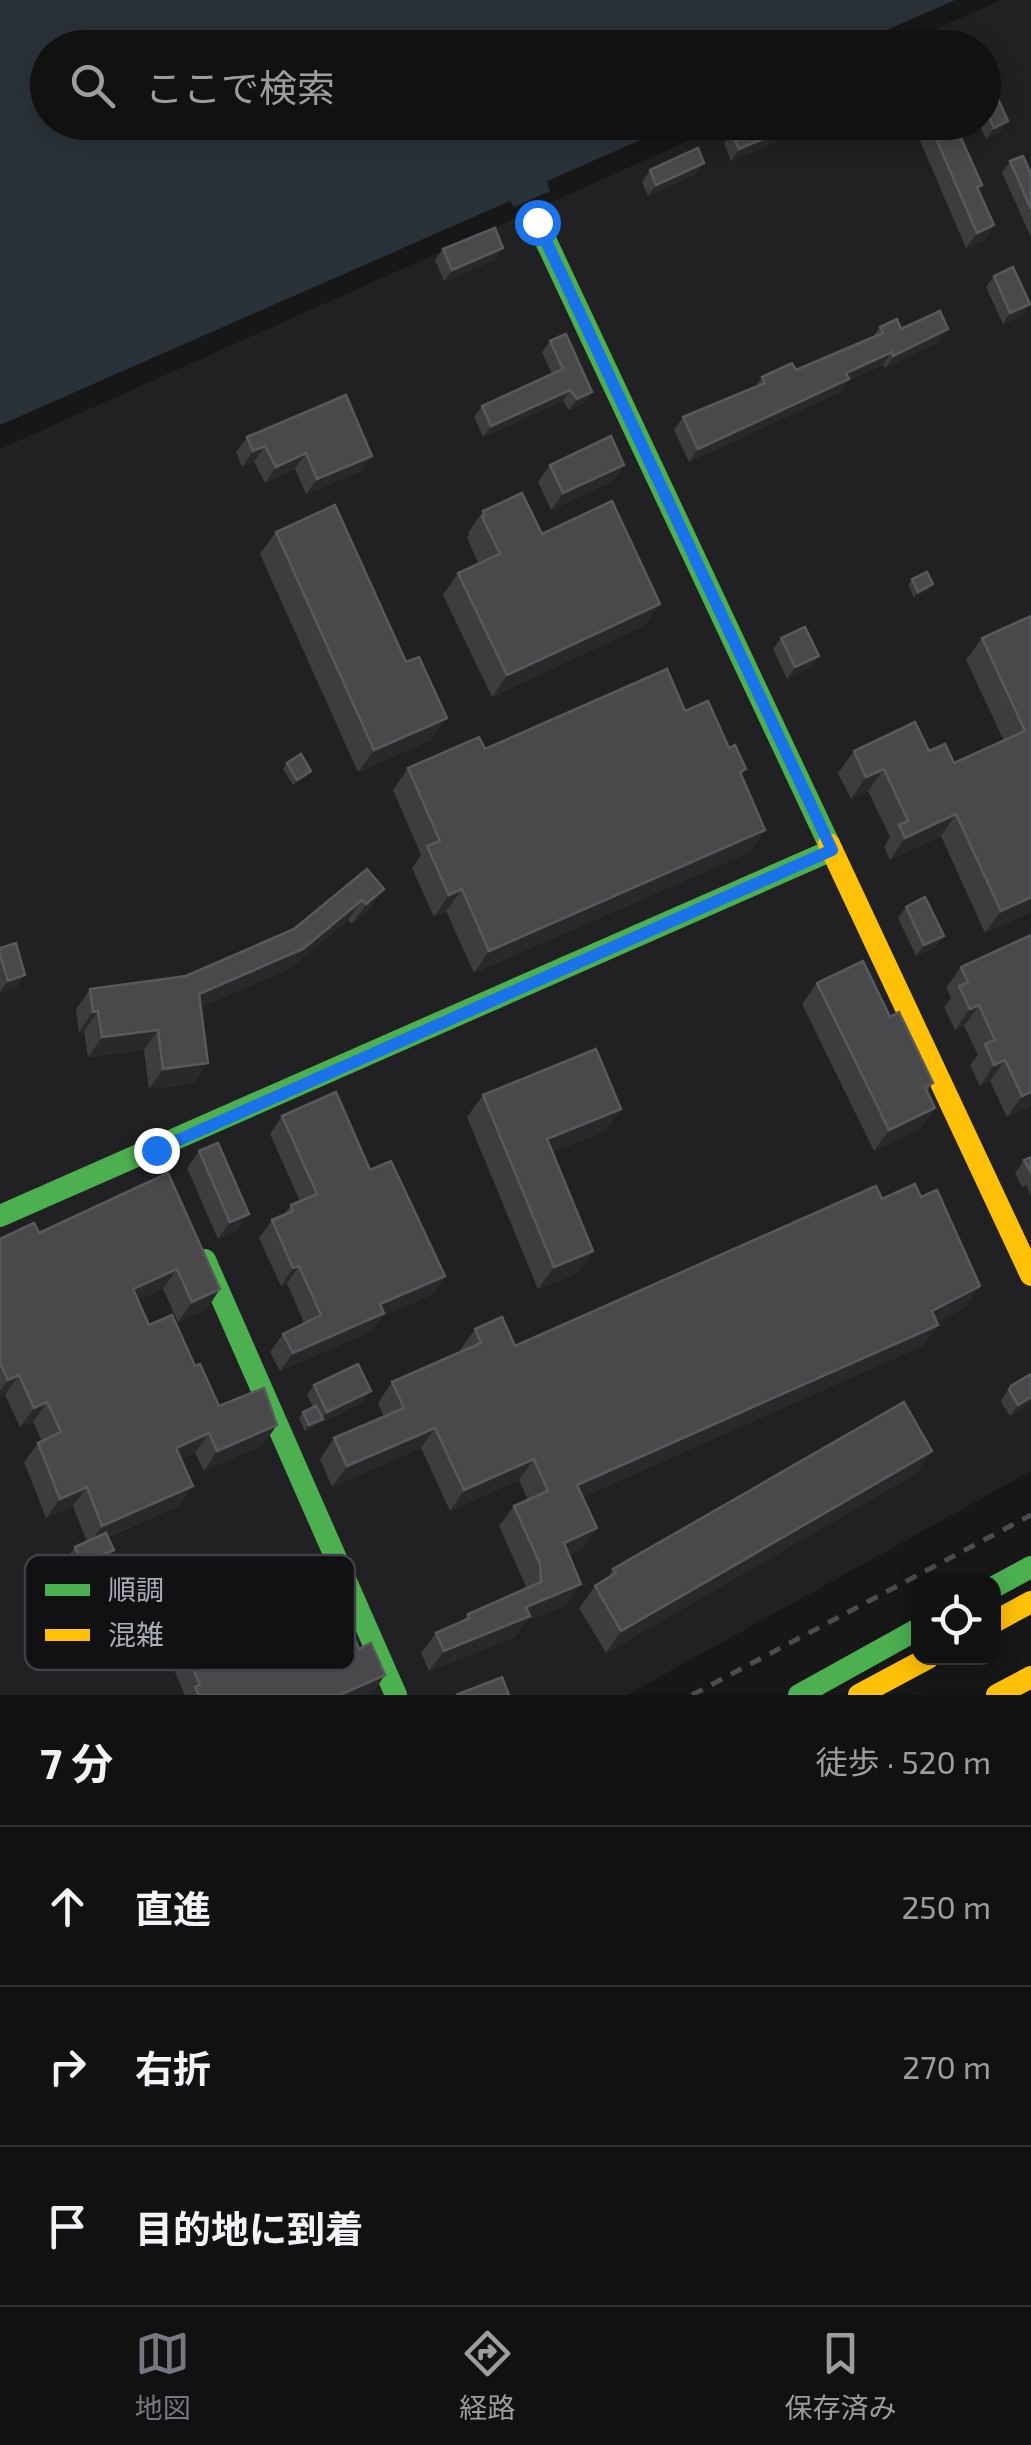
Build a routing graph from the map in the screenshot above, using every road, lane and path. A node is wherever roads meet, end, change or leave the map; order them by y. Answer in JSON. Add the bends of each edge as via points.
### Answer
{"nodes":[{"id":1,"x":537,"y":222,"type":"dead end"},
{"id":2,"x":832,"y":850,"type":"junction"},
{"id":3,"x":0,"y":1216,"type":"edge"},
{"id":4,"x":196,"y":1241,"type":"edge"},
{"id":5,"x":1031,"y":1275,"type":"edge"},
{"id":6,"x":334,"y":1555,"type":"edge"},
{"id":7,"x":1031,"y":1567,"type":"edge"},
{"id":8,"x":1001,"y":1584,"type":"edge"},
{"id":9,"x":355,"y":1602,"type":"edge"},
{"id":10,"x":1031,"y":1602,"type":"edge"},
{"id":11,"x":1001,"y":1618,"type":"edge"},
{"id":12,"x":911,"y":1633,"type":"edge"},
{"id":13,"x":915,"y":1665,"type":"edge"},
{"id":14,"x":1031,"y":1677,"type":"edge"},
{"id":15,"x":396,"y":1695,"type":"edge"},
{"id":16,"x":799,"y":1695,"type":"edge"},
{"id":17,"x":858,"y":1695,"type":"edge"},
{"id":18,"x":997,"y":1695,"type":"edge"}],
"edges":[{"from":1,"to":2,"type":"main road"},
{"from":2,"to":3,"type":"main road","via":[[160,1159]]},
{"from":2,"to":5,"type":"main road"},
{"from":4,"to":6,"type":"main road"},
{"from":7,"to":8,"type":"main road"},
{"from":9,"to":15,"type":"main road"},
{"from":10,"to":11,"type":"main road"},
{"from":12,"to":16,"type":"main road"},
{"from":13,"to":17,"type":"main road"},
{"from":14,"to":18,"type":"main road"}]}
